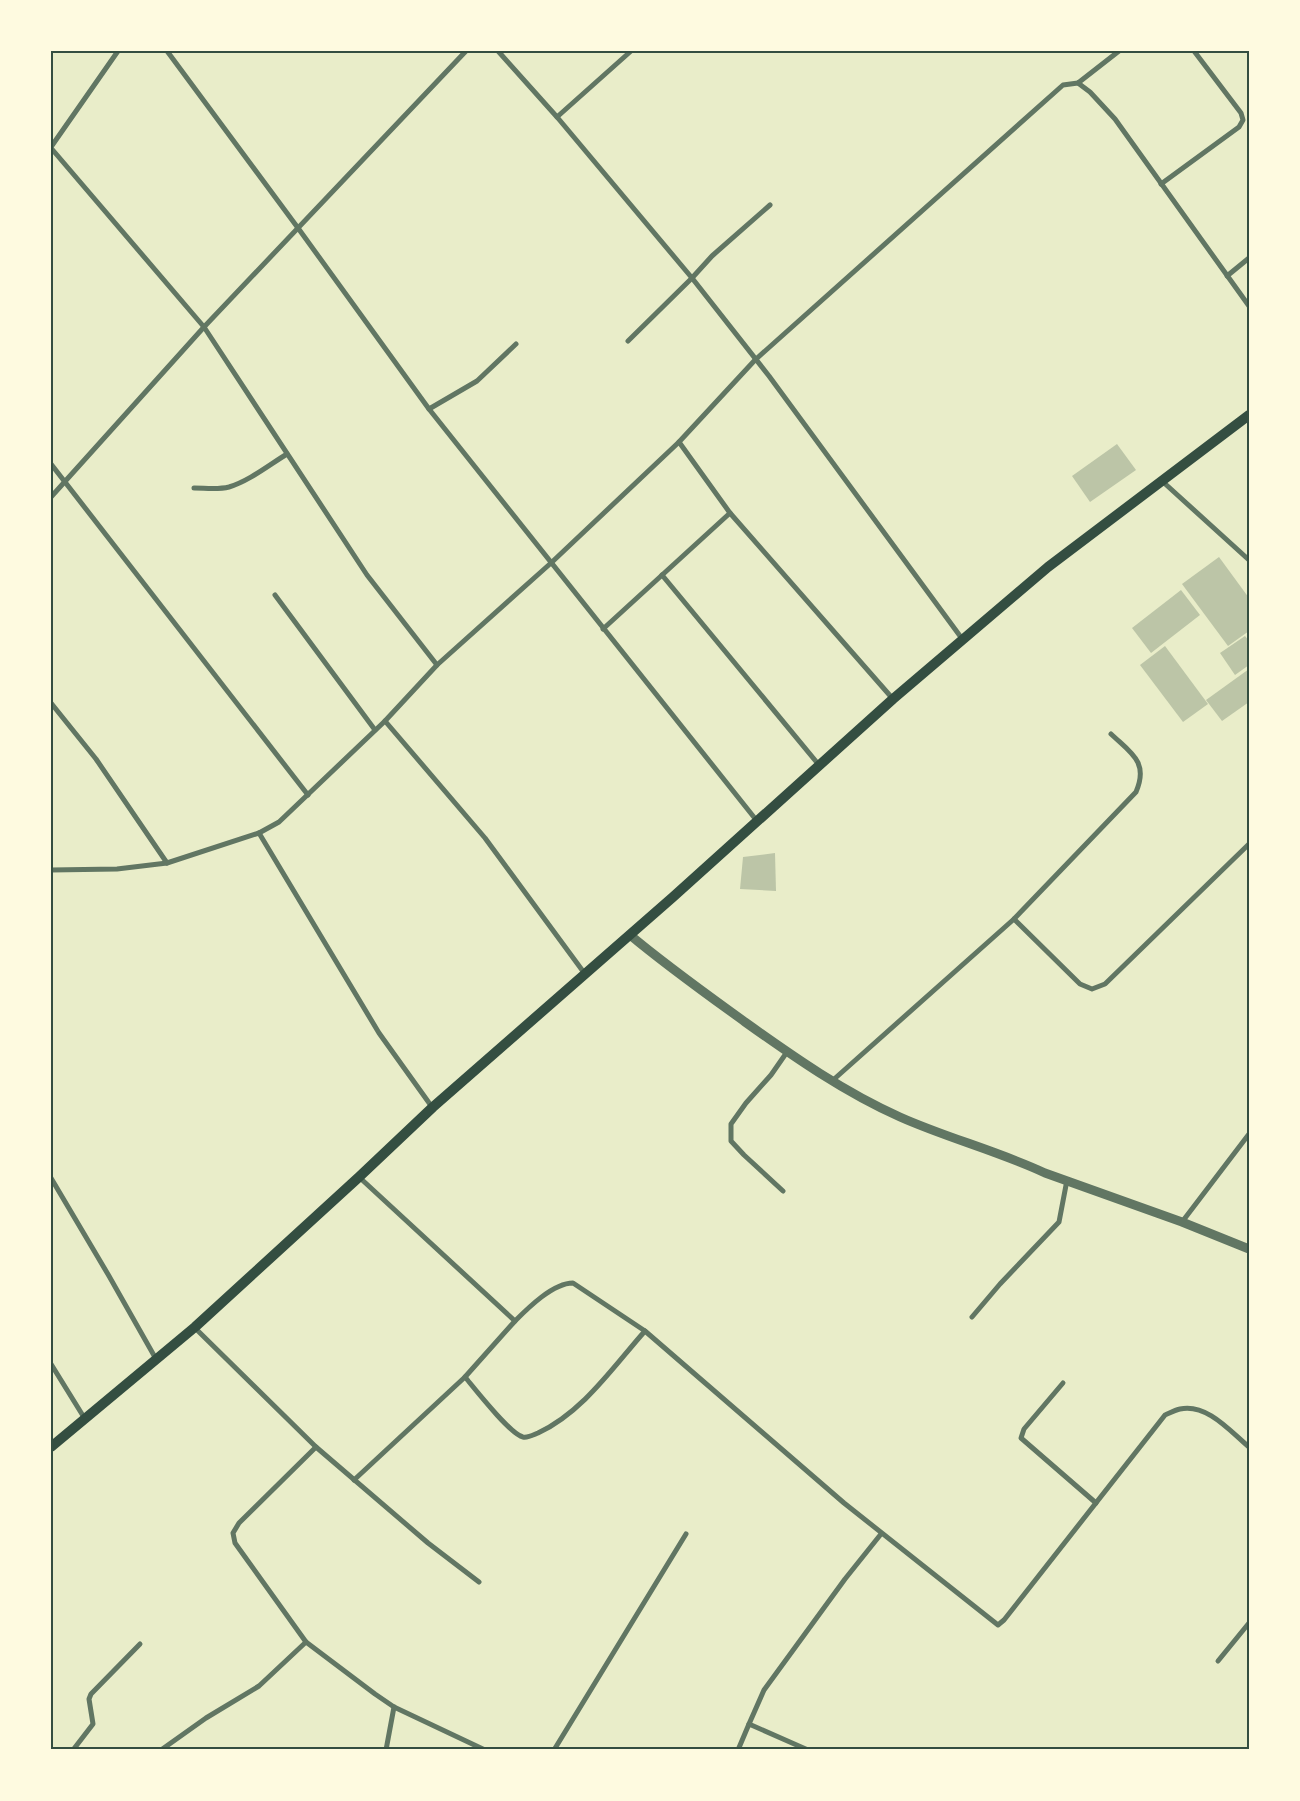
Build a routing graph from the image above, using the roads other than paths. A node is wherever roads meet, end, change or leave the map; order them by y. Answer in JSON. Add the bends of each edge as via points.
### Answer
{"nodes":[{"id":1,"x":118,"y":51,"type":"edge"},
{"id":2,"x":167,"y":51,"type":"edge"},
{"id":3,"x":466,"y":51,"type":"edge"},
{"id":4,"x":498,"y":51,"type":"edge"},
{"id":5,"x":631,"y":51,"type":"edge"},
{"id":6,"x":1119,"y":51,"type":"edge"},
{"id":7,"x":1194,"y":51,"type":"edge"},
{"id":8,"x":1078,"y":83,"type":"junction"},
{"id":9,"x":557,"y":117,"type":"junction"},
{"id":10,"x":51,"y":147,"type":"edge"},
{"id":11,"x":1160,"y":184,"type":"junction"},
{"id":12,"x":770,"y":205,"type":"dead end"},
{"id":13,"x":298,"y":228,"type":"junction"},
{"id":14,"x":1249,"y":258,"type":"edge"},
{"id":15,"x":1227,"y":276,"type":"junction"},
{"id":16,"x":692,"y":278,"type":"junction"},
{"id":17,"x":1249,"y":306,"type":"edge"},
{"id":18,"x":204,"y":327,"type":"junction"},
{"id":19,"x":628,"y":341,"type":"dead end"},
{"id":20,"x":516,"y":344,"type":"dead end"},
{"id":21,"x":755,"y":360,"type":"junction"},
{"id":22,"x":429,"y":409,"type":"junction"},
{"id":23,"x":1249,"y":415,"type":"edge"},
{"id":24,"x":679,"y":442,"type":"junction"},
{"id":25,"x":287,"y":454,"type":"junction"},
{"id":26,"x":51,"y":464,"type":"edge"},
{"id":27,"x":1162,"y":481,"type":"junction"},
{"id":28,"x":66,"y":482,"type":"junction"},
{"id":29,"x":194,"y":488,"type":"dead end"},
{"id":30,"x":51,"y":498,"type":"edge"},
{"id":31,"x":730,"y":513,"type":"junction"},
{"id":32,"x":1249,"y":560,"type":"edge"},
{"id":33,"x":550,"y":563,"type":"junction"},
{"id":34,"x":662,"y":575,"type":"junction"},
{"id":35,"x":275,"y":595,"type":"dead end"},
{"id":36,"x":603,"y":629,"type":"junction"},
{"id":37,"x":963,"y":640,"type":"junction"},
{"id":38,"x":437,"y":665,"type":"junction"},
{"id":39,"x":893,"y":699,"type":"junction"},
{"id":40,"x":51,"y":703,"type":"edge"},
{"id":41,"x":385,"y":721,"type":"junction"},
{"id":42,"x":375,"y":730,"type":"junction"},
{"id":43,"x":1111,"y":734,"type":"dead end"},
{"id":44,"x":820,"y":766,"type":"junction"},
{"id":45,"x":308,"y":795,"type":"junction"},
{"id":46,"x":757,"y":821,"type":"junction"},
{"id":47,"x":259,"y":833,"type":"junction"},
{"id":48,"x":1249,"y":844,"type":"edge"},
{"id":49,"x":167,"y":863,"type":"junction"},
{"id":50,"x":51,"y":870,"type":"edge"},
{"id":51,"x":1014,"y":919,"type":"junction"},
{"id":52,"x":630,"y":935,"type":"junction"},
{"id":53,"x":585,"y":974,"type":"junction"},
{"id":54,"x":787,"y":1052,"type":"junction"},
{"id":55,"x":832,"y":1081,"type":"junction"},
{"id":56,"x":432,"y":1107,"type":"junction"},
{"id":57,"x":1249,"y":1134,"type":"edge"},
{"id":58,"x":359,"y":1177,"type":"junction"},
{"id":59,"x":51,"y":1178,"type":"edge"},
{"id":60,"x":1067,"y":1180,"type":"junction"},
{"id":61,"x":783,"y":1191,"type":"dead end"},
{"id":62,"x":1182,"y":1222,"type":"junction"},
{"id":63,"x":1249,"y":1249,"type":"edge"},
{"id":64,"x":972,"y":1317,"type":"dead end"},
{"id":65,"x":514,"y":1321,"type":"junction"},
{"id":66,"x":194,"y":1328,"type":"junction"},
{"id":67,"x":645,"y":1331,"type":"junction"},
{"id":68,"x":156,"y":1360,"type":"junction"},
{"id":69,"x":51,"y":1364,"type":"edge"},
{"id":70,"x":465,"y":1377,"type":"junction"},
{"id":71,"x":1063,"y":1383,"type":"dead end"},
{"id":72,"x":85,"y":1419,"type":"junction"},
{"id":73,"x":51,"y":1447,"type":"edge"},
{"id":74,"x":316,"y":1447,"type":"junction"},
{"id":75,"x":1249,"y":1447,"type":"edge"},
{"id":76,"x":354,"y":1480,"type":"junction"},
{"id":77,"x":1096,"y":1503,"type":"junction"},
{"id":78,"x":686,"y":1534,"type":"dead end"},
{"id":79,"x":881,"y":1534,"type":"junction"},
{"id":80,"x":479,"y":1582,"type":"dead end"},
{"id":81,"x":1249,"y":1622,"type":"edge"},
{"id":82,"x":306,"y":1642,"type":"junction"},
{"id":83,"x":140,"y":1644,"type":"dead end"},
{"id":84,"x":1218,"y":1661,"type":"dead end"},
{"id":85,"x":394,"y":1707,"type":"junction"},
{"id":86,"x":749,"y":1724,"type":"junction"},
{"id":87,"x":73,"y":1750,"type":"edge"},
{"id":88,"x":161,"y":1750,"type":"edge"},
{"id":89,"x":386,"y":1750,"type":"edge"},
{"id":90,"x":485,"y":1750,"type":"edge"},
{"id":91,"x":554,"y":1750,"type":"edge"},
{"id":92,"x":738,"y":1750,"type":"edge"},
{"id":93,"x":808,"y":1750,"type":"edge"}],
"edges":[{"from":1,"to":10,"type":"street"},
{"from":2,"to":13,"type":"street"},
{"from":3,"to":13,"type":"street"},
{"from":4,"to":9,"type":"street"},
{"from":5,"to":9,"type":"street"},
{"from":6,"to":8,"type":"street"},
{"from":7,"to":11,"type":"street","via":[[1243,120]]},
{"from":8,"to":11,"type":"street","via":[[1115,119]]},
{"from":8,"to":21,"type":"street","via":[[1063,85]]},
{"from":9,"to":16,"type":"street"},
{"from":10,"to":18,"type":"street"},
{"from":11,"to":15,"type":"street"},
{"from":12,"to":16,"type":"street"},
{"from":13,"to":18,"type":"street"},
{"from":13,"to":22,"type":"street"},
{"from":14,"to":15,"type":"street"},
{"from":15,"to":17,"type":"street"},
{"from":16,"to":19,"type":"street"},
{"from":16,"to":21,"type":"street"},
{"from":18,"to":25,"type":"street"},
{"from":18,"to":28,"type":"street"},
{"from":20,"to":22,"type":"street","via":[[477,381]]},
{"from":21,"to":24,"type":"street"},
{"from":21,"to":37,"type":"street"},
{"from":22,"to":33,"type":"street"},
{"from":23,"to":27,"type":"main road"},
{"from":24,"to":31,"type":"street"},
{"from":24,"to":33,"type":"street"},
{"from":25,"to":29,"type":"street","via":[[229,487]]},
{"from":25,"to":38,"type":"street","via":[[367,575]]},
{"from":26,"to":28,"type":"street"},
{"from":27,"to":32,"type":"street"},
{"from":27,"to":37,"type":"main road","via":[[1048,567]]},
{"from":28,"to":30,"type":"street"},
{"from":28,"to":45,"type":"street"},
{"from":31,"to":34,"type":"street"},
{"from":31,"to":39,"type":"street"},
{"from":33,"to":36,"type":"street"},
{"from":33,"to":38,"type":"street"},
{"from":34,"to":36,"type":"street"},
{"from":34,"to":44,"type":"street"},
{"from":35,"to":42,"type":"street"},
{"from":36,"to":46,"type":"street"},
{"from":37,"to":39,"type":"main road"},
{"from":38,"to":41,"type":"street"},
{"from":39,"to":44,"type":"main road"},
{"from":40,"to":49,"type":"street","via":[[96,759]]},
{"from":41,"to":42,"type":"street"},
{"from":41,"to":53,"type":"street","via":[[491,845]]},
{"from":42,"to":45,"type":"street"},
{"from":43,"to":51,"type":"street","via":[[1136,758],[1141,780],[1136,792]]},
{"from":44,"to":46,"type":"main road"},
{"from":45,"to":47,"type":"street","via":[[278,822]]},
{"from":46,"to":52,"type":"main road"},
{"from":47,"to":49,"type":"street"},
{"from":47,"to":56,"type":"street","via":[[379,1033]]},
{"from":48,"to":51,"type":"street","via":[[1104,984],[1092,989],[1080,984]]},
{"from":49,"to":50,"type":"street","via":[[117,869]]},
{"from":51,"to":55,"type":"street"},
{"from":52,"to":53,"type":"main road"},
{"from":52,"to":54,"type":"street","via":[[671,969]]},
{"from":53,"to":56,"type":"main road"},
{"from":54,"to":55,"type":"street"},
{"from":54,"to":61,"type":"street","via":[[731,1124],[731,1141]]},
{"from":55,"to":60,"type":"street","via":[[900,1118]]},
{"from":56,"to":58,"type":"main road"},
{"from":57,"to":62,"type":"street"},
{"from":58,"to":65,"type":"street"},
{"from":58,"to":66,"type":"main road"},
{"from":59,"to":68,"type":"street"},
{"from":60,"to":62,"type":"street"},
{"from":60,"to":64,"type":"street","via":[[1059,1222]]},
{"from":62,"to":63,"type":"street"},
{"from":65,"to":67,"type":"street","via":[[561,1285],[573,1283]]},
{"from":65,"to":70,"type":"street"},
{"from":66,"to":68,"type":"main road"},
{"from":66,"to":74,"type":"street"},
{"from":67,"to":70,"type":"street","via":[[571,1413],[529,1437],[522,1437],[508,1426]]},
{"from":67,"to":79,"type":"street"},
{"from":68,"to":72,"type":"main road"},
{"from":69,"to":72,"type":"street"},
{"from":70,"to":76,"type":"street"},
{"from":71,"to":77,"type":"street","via":[[1024,1429],[1021,1438]]},
{"from":72,"to":73,"type":"main road"},
{"from":74,"to":76,"type":"street"},
{"from":74,"to":82,"type":"street","via":[[239,1523],[233,1533],[235,1543]]},
{"from":75,"to":77,"type":"street","via":[[1211,1416],[1197,1409],[1181,1408],[1165,1415]]},
{"from":76,"to":80,"type":"street"},
{"from":77,"to":79,"type":"street","via":[[998,1625]]},
{"from":78,"to":91,"type":"street"},
{"from":79,"to":86,"type":"street","via":[[764,1690]]},
{"from":81,"to":84,"type":"street"},
{"from":82,"to":85,"type":"street"},
{"from":82,"to":88,"type":"street","via":[[259,1686]]},
{"from":83,"to":87,"type":"street","via":[[91,1694],[93,1724]]},
{"from":85,"to":89,"type":"street"},
{"from":85,"to":90,"type":"street"},
{"from":86,"to":92,"type":"street"},
{"from":86,"to":93,"type":"street"}]}
